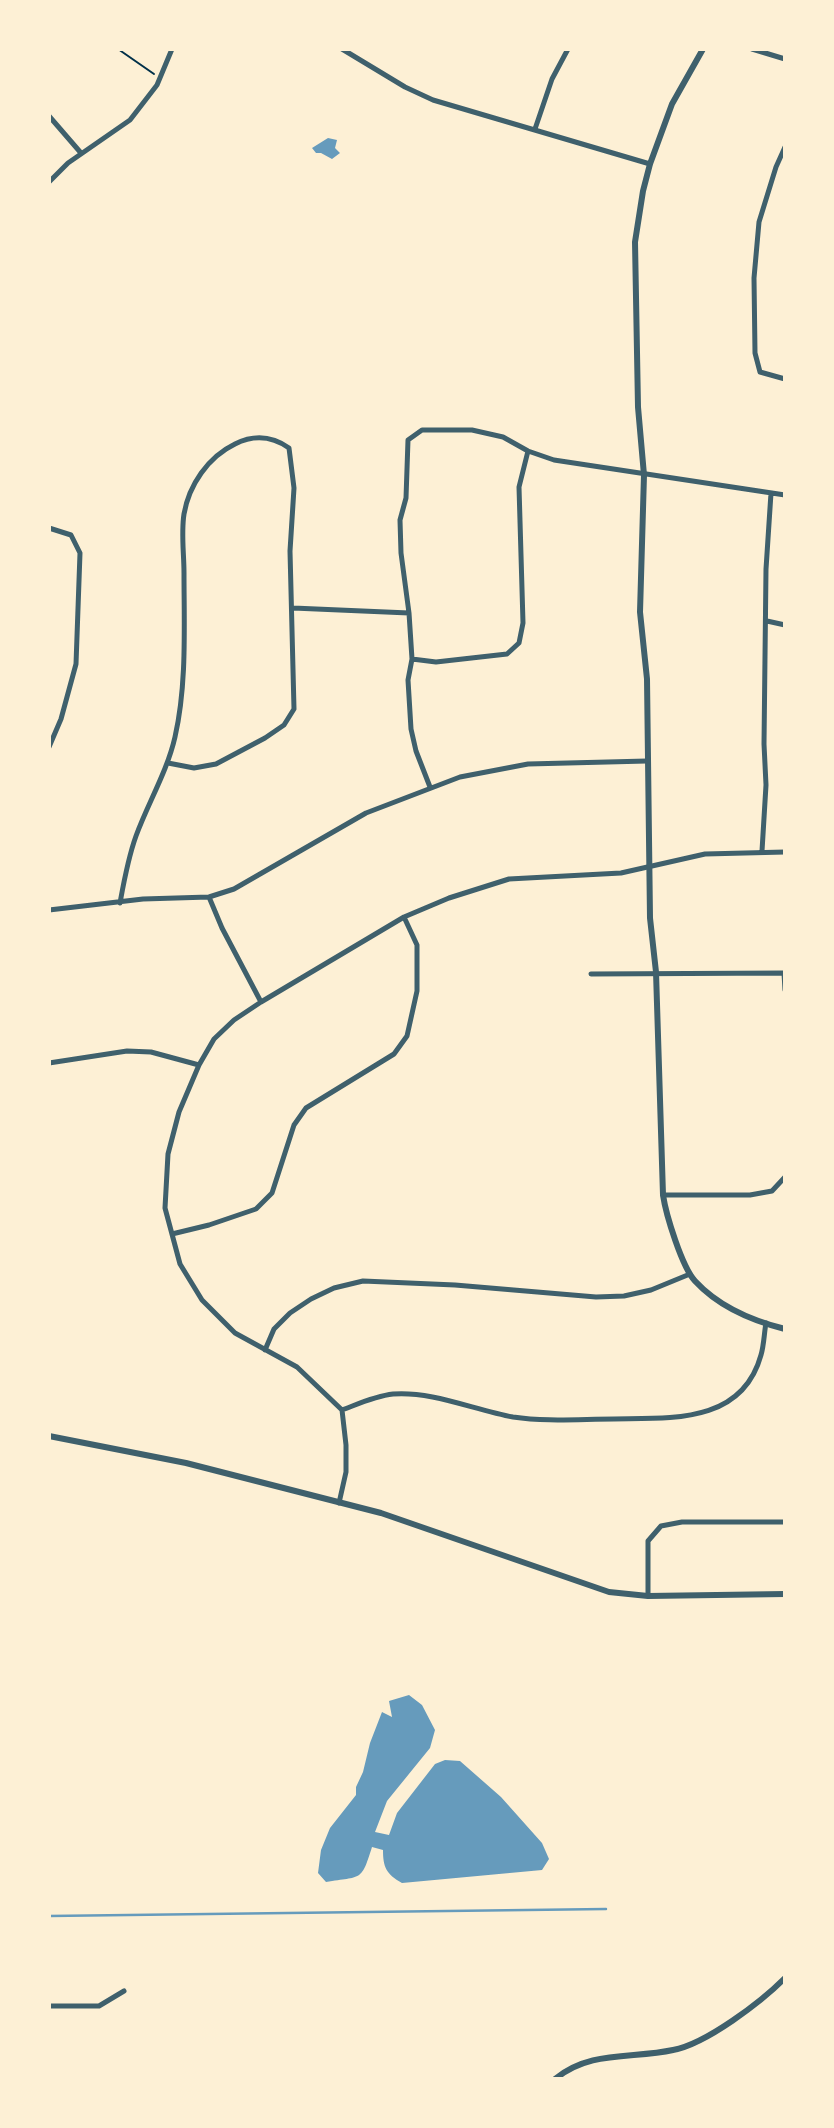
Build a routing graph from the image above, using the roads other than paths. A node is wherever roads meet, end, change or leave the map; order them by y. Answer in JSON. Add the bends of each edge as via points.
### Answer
{"nodes":[{"id":1,"x":172,"y":49,"type":"edge"},
{"id":2,"x":342,"y":49,"type":"edge"},
{"id":3,"x":568,"y":49,"type":"edge"},
{"id":4,"x":703,"y":49,"type":"edge"},
{"id":5,"x":752,"y":49,"type":"edge"},
{"id":6,"x":785,"y":59,"type":"edge"},
{"id":7,"x":49,"y":116,"type":"edge"},
{"id":8,"x":535,"y":130,"type":"junction"},
{"id":9,"x":785,"y":147,"type":"edge"},
{"id":10,"x":81,"y":153,"type":"junction"},
{"id":11,"x":650,"y":163,"type":"junction"},
{"id":12,"x":49,"y":182,"type":"edge"},
{"id":13,"x":785,"y":379,"type":"edge"},
{"id":14,"x":528,"y":451,"type":"junction"},
{"id":15,"x":644,"y":475,"type":"junction"},
{"id":16,"x":771,"y":493,"type":"junction"},
{"id":17,"x":785,"y":495,"type":"edge"},
{"id":18,"x":49,"y":528,"type":"edge"},
{"id":19,"x":293,"y":608,"type":"junction"},
{"id":20,"x":409,"y":613,"type":"junction"},
{"id":21,"x":767,"y":621,"type":"junction"},
{"id":22,"x":785,"y":625,"type":"edge"},
{"id":23,"x":412,"y":659,"type":"junction"},
{"id":24,"x":49,"y":747,"type":"edge"},
{"id":25,"x":647,"y":761,"type":"junction"},
{"id":26,"x":168,"y":763,"type":"junction"},
{"id":27,"x":430,"y":787,"type":"junction"},
{"id":28,"x":762,"y":851,"type":"junction"},
{"id":29,"x":785,"y":852,"type":"edge"},
{"id":30,"x":650,"y":866,"type":"junction"},
{"id":31,"x":209,"y":897,"type":"junction"},
{"id":32,"x":120,"y":903,"type":"junction"},
{"id":33,"x":49,"y":910,"type":"edge"},
{"id":34,"x":404,"y":917,"type":"junction"},
{"id":35,"x":656,"y":972,"type":"junction"},
{"id":36,"x":785,"y":973,"type":"edge"},
{"id":37,"x":591,"y":974,"type":"dead end"},
{"id":38,"x":785,"y":990,"type":"edge"},
{"id":39,"x":261,"y":1002,"type":"junction"},
{"id":40,"x":49,"y":1063,"type":"edge"},
{"id":41,"x":199,"y":1065,"type":"junction"},
{"id":42,"x":785,"y":1177,"type":"edge"},
{"id":43,"x":663,"y":1195,"type":"junction"},
{"id":44,"x":172,"y":1234,"type":"junction"},
{"id":45,"x":690,"y":1273,"type":"junction"},
{"id":46,"x":766,"y":1323,"type":"junction"},
{"id":47,"x":785,"y":1329,"type":"edge"},
{"id":48,"x":265,"y":1350,"type":"junction"},
{"id":49,"x":342,"y":1410,"type":"junction"},
{"id":50,"x":49,"y":1436,"type":"edge"},
{"id":51,"x":339,"y":1503,"type":"junction"},
{"id":52,"x":785,"y":1522,"type":"edge"},
{"id":53,"x":785,"y":1594,"type":"edge"},
{"id":54,"x":648,"y":1596,"type":"junction"},
{"id":55,"x":785,"y":1978,"type":"edge"},
{"id":56,"x":124,"y":1990,"type":"dead end"},
{"id":57,"x":49,"y":2006,"type":"edge"},
{"id":58,"x":555,"y":2079,"type":"edge"}],
"edges":[{"from":1,"to":10,"type":"street","via":[[160,78],[130,120]]},
{"from":2,"to":8,"type":"street","via":[[433,100]]},
{"from":3,"to":8,"type":"street"},
{"from":4,"to":11,"type":"street","via":[[672,104]]},
{"from":5,"to":6,"type":"street"},
{"from":7,"to":10,"type":"street"},
{"from":8,"to":11,"type":"street"},
{"from":9,"to":13,"type":"street","via":[[759,222],[754,278],[755,353],[760,372]]},
{"from":10,"to":12,"type":"street"},
{"from":11,"to":15,"type":"street","via":[[635,242]]},
{"from":14,"to":15,"type":"street","via":[[554,460]]},
{"from":14,"to":20,"type":"street","via":[[503,437],[472,430],[422,429],[408,440],[406,498],[400,520]]},
{"from":14,"to":23,"type":"street","via":[[519,487],[523,623],[519,643],[507,654],[436,662]]},
{"from":15,"to":16,"type":"street"},
{"from":15,"to":25,"type":"street","via":[[640,612]]},
{"from":16,"to":17,"type":"street"},
{"from":16,"to":21,"type":"street"},
{"from":18,"to":24,"type":"street","via":[[71,535],[80,552],[76,664]]},
{"from":19,"to":20,"type":"street"},
{"from":19,"to":26,"type":"street","via":[[294,709],[284,725],[216,764],[194,768]]},
{"from":19,"to":26,"type":"street","via":[[289,448],[274,438],[242,440],[209,462],[193,486],[184,515],[184,666]]},
{"from":20,"to":23,"type":"street"},
{"from":21,"to":22,"type":"street"},
{"from":21,"to":28,"type":"street"},
{"from":23,"to":27,"type":"street","via":[[408,680],[411,729]]},
{"from":25,"to":27,"type":"street","via":[[528,764]]},
{"from":25,"to":30,"type":"street"},
{"from":26,"to":32,"type":"street","via":[[136,836]]},
{"from":27,"to":31,"type":"street","via":[[366,813],[234,889]]},
{"from":28,"to":29,"type":"street"},
{"from":28,"to":30,"type":"street","via":[[705,853]]},
{"from":30,"to":34,"type":"street","via":[[621,873],[509,879]]},
{"from":30,"to":35,"type":"street"},
{"from":31,"to":32,"type":"street"},
{"from":31,"to":39,"type":"street"},
{"from":32,"to":33,"type":"street"},
{"from":34,"to":39,"type":"street"},
{"from":34,"to":44,"type":"street","via":[[417,945],[417,991],[407,1036],[394,1054],[306,1108],[294,1125],[272,1193],[256,1209]]},
{"from":35,"to":36,"type":"street"},
{"from":35,"to":37,"type":"street"},
{"from":35,"to":43,"type":"street"},
{"from":36,"to":38,"type":"street"},
{"from":39,"to":41,"type":"street","via":[[214,1039]]},
{"from":40,"to":41,"type":"street","via":[[127,1051],[151,1052]]},
{"from":41,"to":44,"type":"street","via":[[168,1154],[165,1208]]},
{"from":42,"to":43,"type":"street","via":[[772,1191],[750,1195]]},
{"from":43,"to":45,"type":"street","via":[[667,1221]]},
{"from":44,"to":48,"type":"street","via":[[180,1264],[202,1300],[235,1332]]},
{"from":45,"to":46,"type":"street","via":[[724,1305]]},
{"from":45,"to":48,"type":"street","via":[[651,1290],[596,1297],[363,1281],[334,1288],[290,1313],[274,1329]]},
{"from":46,"to":47,"type":"street"},
{"from":46,"to":49,"type":"street","via":[[762,1354],[753,1376],[736,1396],[711,1411],[683,1418],[538,1419],[395,1394]]},
{"from":48,"to":49,"type":"street","via":[[297,1367]]},
{"from":49,"to":51,"type":"street","via":[[346,1472]]},
{"from":50,"to":51,"type":"street","via":[[186,1463]]},
{"from":51,"to":54,"type":"street","via":[[382,1513],[609,1592]]},
{"from":52,"to":54,"type":"street","via":[[661,1526],[648,1541]]},
{"from":53,"to":54,"type":"street"},
{"from":55,"to":58,"type":"street","via":[[767,1996],[705,2038],[674,2050],[587,2061]]},
{"from":56,"to":57,"type":"street","via":[[99,2006]]}]}
